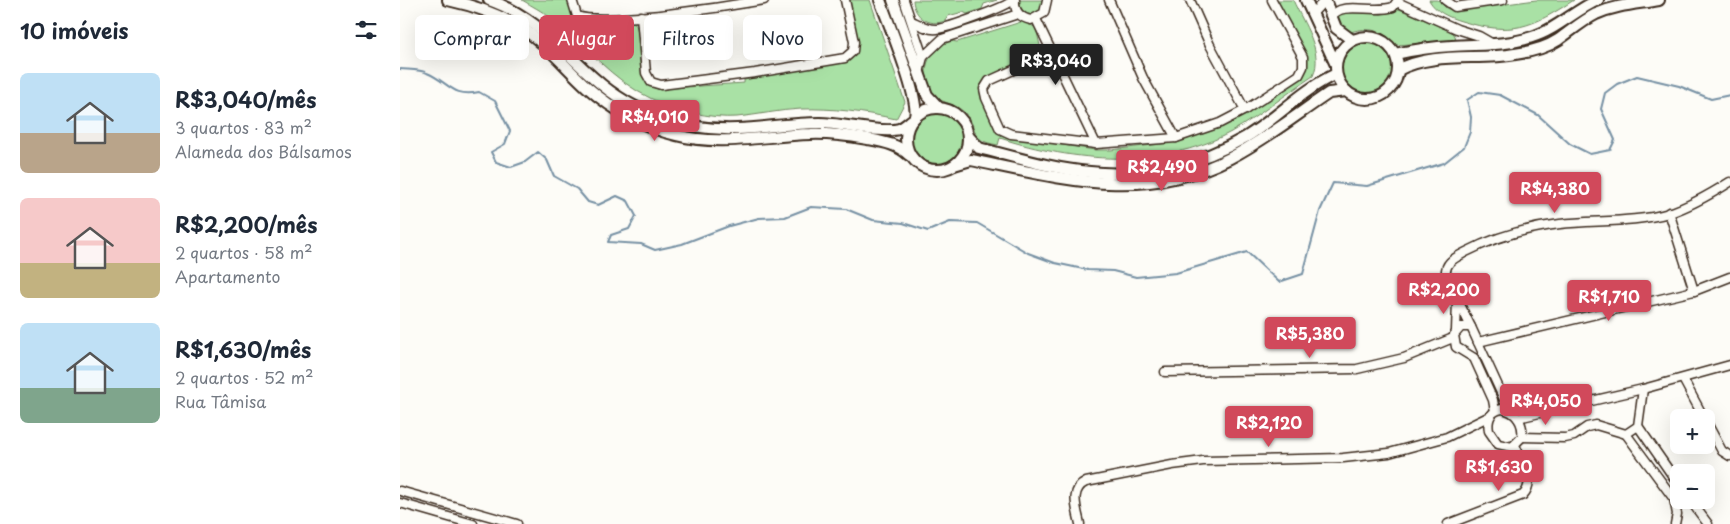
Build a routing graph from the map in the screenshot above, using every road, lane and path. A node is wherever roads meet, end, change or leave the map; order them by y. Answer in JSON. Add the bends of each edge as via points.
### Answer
{"nodes":[{"id":1,"x":448,"y":0,"type":"edge"},
{"id":2,"x":489,"y":0,"type":"edge"},
{"id":3,"x":572,"y":0,"type":"edge"},
{"id":4,"x":764,"y":0,"type":"edge"},
{"id":5,"x":845,"y":0,"type":"edge"},
{"id":6,"x":880,"y":0,"type":"edge"},
{"id":7,"x":893,"y":0,"type":"edge"},
{"id":8,"x":904,"y":0,"type":"edge"},
{"id":9,"x":1014,"y":0,"type":"edge"},
{"id":10,"x":1047,"y":0,"type":"edge"},
{"id":11,"x":1109,"y":0,"type":"edge"},
{"id":12,"x":1190,"y":0,"type":"edge"},
{"id":13,"x":1272,"y":0,"type":"edge"},
{"id":14,"x":1306,"y":0,"type":"edge"},
{"id":15,"x":1325,"y":0,"type":"edge"},
{"id":16,"x":1445,"y":0,"type":"edge"},
{"id":17,"x":1503,"y":0,"type":"edge"},
{"id":18,"x":1598,"y":0,"type":"edge"},
{"id":19,"x":1659,"y":0,"type":"edge"},
{"id":20,"x":1398,"y":1,"type":"edge"},
{"id":21,"x":986,"y":13,"type":"junction"},
{"id":22,"x":1018,"y":14,"type":"junction"},
{"id":23,"x":1312,"y":14,"type":"junction"},
{"id":24,"x":641,"y":16,"type":"junction"},
{"id":25,"x":1332,"y":17,"type":"junction"},
{"id":26,"x":1036,"y":19,"type":"junction"},
{"id":27,"x":912,"y":21,"type":"junction"},
{"id":28,"x":964,"y":21,"type":"junction"},
{"id":29,"x":989,"y":24,"type":"junction"},
{"id":30,"x":968,"y":31,"type":"junction"},
{"id":31,"x":1352,"y":40,"type":"junction"},
{"id":32,"x":1493,"y":44,"type":"junction"},
{"id":33,"x":1052,"y":52,"type":"junction"},
{"id":34,"x":1395,"y":54,"type":"junction"},
{"id":35,"x":923,"y":57,"type":"junction"},
{"id":36,"x":1336,"y":70,"type":"junction"},
{"id":37,"x":1398,"y":70,"type":"junction"},
{"id":38,"x":919,"y":73,"type":"junction"},
{"id":39,"x":1346,"y":91,"type":"junction"},
{"id":40,"x":939,"y":108,"type":"junction"},
{"id":41,"x":1245,"y":110,"type":"junction"},
{"id":42,"x":914,"y":119,"type":"junction"},
{"id":43,"x":968,"y":136,"type":"junction"},
{"id":44,"x":1176,"y":138,"type":"junction"},
{"id":45,"x":1096,"y":144,"type":"junction"},
{"id":46,"x":909,"y":155,"type":"junction"},
{"id":47,"x":954,"y":165,"type":"junction"},
{"id":48,"x":1730,"y":182,"type":"edge"},
{"id":49,"x":1670,"y":212,"type":"junction"},
{"id":50,"x":1730,"y":277,"type":"edge"},
{"id":51,"x":1694,"y":291,"type":"junction"},
{"id":52,"x":1457,"y":301,"type":"junction"},
{"id":53,"x":1471,"y":327,"type":"junction"},
{"id":54,"x":1454,"y":335,"type":"junction"},
{"id":55,"x":1478,"y":342,"type":"junction"},
{"id":56,"x":1730,"y":365,"type":"edge"},
{"id":57,"x":1165,"y":372,"type":"dead end"},
{"id":58,"x":1683,"y":379,"type":"junction"},
{"id":59,"x":1644,"y":389,"type":"junction"},
{"id":60,"x":1699,"y":409,"type":"edge"},
{"id":61,"x":1509,"y":410,"type":"junction"},
{"id":62,"x":1493,"y":413,"type":"junction"},
{"id":63,"x":1518,"y":418,"type":"junction"},
{"id":64,"x":1474,"y":425,"type":"junction"},
{"id":65,"x":1638,"y":426,"type":"junction"},
{"id":66,"x":1489,"y":431,"type":"junction"},
{"id":67,"x":1626,"y":434,"type":"junction"},
{"id":68,"x":1522,"y":437,"type":"junction"},
{"id":69,"x":1715,"y":438,"type":"edge"},
{"id":70,"x":1515,"y":445,"type":"junction"},
{"id":71,"x":1652,"y":446,"type":"junction"},
{"id":72,"x":1640,"y":454,"type":"junction"},
{"id":73,"x":1730,"y":456,"type":"edge"},
{"id":74,"x":1670,"y":472,"type":"edge"},
{"id":75,"x":1670,"y":481,"type":"edge"},
{"id":76,"x":1664,"y":486,"type":"junction"},
{"id":77,"x":400,"y":492,"type":"edge"},
{"id":78,"x":400,"y":503,"type":"edge"},
{"id":79,"x":1697,"y":509,"type":"edge"},
{"id":80,"x":473,"y":524,"type":"edge"},
{"id":81,"x":517,"y":524,"type":"edge"},
{"id":82,"x":1080,"y":524,"type":"edge"},
{"id":83,"x":1448,"y":524,"type":"edge"},
{"id":84,"x":1674,"y":524,"type":"edge"},
{"id":85,"x":1708,"y":524,"type":"edge"}],
"edges":[{"from":1,"to":46,"type":"street","via":[[500,16],[526,31],[593,92],[646,126],[676,136],[708,140],[742,141],[812,134],[850,136],[901,147]]},
{"from":2,"to":42,"type":"street","via":[[535,24],[596,80],[631,105],[668,122],[706,129],[840,123],[888,130],[901,128]]},
{"from":3,"to":24,"type":"street","via":[[577,16],[585,19]]},
{"from":4,"to":24,"type":"street"},
{"from":5,"to":24,"type":"street","via":[[854,42],[853,51],[845,58],[661,85],[651,82],[646,73]]},
{"from":6,"to":42,"type":"street","via":[[911,86],[917,110]]},
{"from":7,"to":38,"type":"street"},
{"from":8,"to":27,"type":"street"},
{"from":9,"to":21,"type":"street"},
{"from":9,"to":22,"type":"street"},
{"from":10,"to":26,"type":"street","via":[[1044,13]]},
{"from":11,"to":44,"type":"street","via":[[1143,78]]},
{"from":12,"to":41,"type":"street"},
{"from":13,"to":41,"type":"street","via":[[1303,57],[1303,67],[1299,75]]},
{"from":14,"to":23,"type":"street"},
{"from":15,"to":23,"type":"street"},
{"from":15,"to":25,"type":"street"},
{"from":16,"to":17,"type":"street","via":[[1455,7]]},
{"from":18,"to":32,"type":"street","via":[[1541,34]]},
{"from":19,"to":37,"type":"street","via":[[1606,10],[1576,26],[1557,41],[1526,52],[1426,61]]},
{"from":20,"to":25,"type":"street","via":[[1393,7],[1383,9],[1355,3],[1344,5],[1336,9]]},
{"from":20,"to":32,"type":"street"},
{"from":21,"to":28,"type":"street"},
{"from":21,"to":29,"type":"street"},
{"from":22,"to":26,"type":"street","via":[[1026,19]]},
{"from":22,"to":29,"type":"street"},
{"from":23,"to":36,"type":"street"},
{"from":25,"to":31,"type":"street","via":[[1336,28]]},
{"from":26,"to":33,"type":"street"},
{"from":27,"to":28,"type":"street","via":[[937,29]]},
{"from":27,"to":35,"type":"street"},
{"from":28,"to":30,"type":"street"},
{"from":29,"to":30,"type":"street"},
{"from":30,"to":35,"type":"street","via":[[942,40]]},
{"from":31,"to":34,"type":"street","via":[[1362,37],[1381,40]]},
{"from":31,"to":36,"type":"street","via":[[1341,51]]},
{"from":32,"to":34,"type":"street"},
{"from":33,"to":45,"type":"street"},
{"from":33,"to":45,"type":"street","via":[[989,81],[984,89],[986,98],[1000,129],[1011,134]]},
{"from":34,"to":37,"type":"street"},
{"from":35,"to":38,"type":"street"},
{"from":36,"to":39,"type":"street"},
{"from":36,"to":43,"type":"street","via":[[1247,136],[1216,152],[1168,168],[1127,174],[1089,172],[979,148]]},
{"from":37,"to":39,"type":"street","via":[[1392,86],[1379,96],[1361,98]]},
{"from":38,"to":40,"type":"street","via":[[927,95]]},
{"from":39,"to":47,"type":"street","via":[[1329,93],[1230,158],[1168,179],[1101,185],[971,160]]},
{"from":40,"to":42,"type":"street","via":[[922,112]]},
{"from":40,"to":43,"type":"street","via":[[958,117]]},
{"from":41,"to":44,"type":"street","via":[[1220,123]]},
{"from":42,"to":46,"type":"street","via":[[906,137]]},
{"from":43,"to":47,"type":"street","via":[[965,152]]},
{"from":44,"to":45,"type":"street"},
{"from":46,"to":47,"type":"street","via":[[925,168],[945,170]]},
{"from":48,"to":49,"type":"street"},
{"from":49,"to":51,"type":"street"},
{"from":49,"to":52,"type":"street","via":[[1627,220],[1547,226],[1484,244],[1450,261],[1447,266],[1446,276]]},
{"from":50,"to":51,"type":"street"},
{"from":51,"to":55,"type":"street"},
{"from":52,"to":53,"type":"street"},
{"from":52,"to":54,"type":"street"},
{"from":53,"to":54,"type":"street","via":[[1461,327]]},
{"from":53,"to":55,"type":"street"},
{"from":54,"to":57,"type":"street","via":[[1404,358],[1357,369]]},
{"from":54,"to":62,"type":"street","via":[[1458,349],[1474,358],[1494,400]]},
{"from":55,"to":61,"type":"street"},
{"from":56,"to":58,"type":"street"},
{"from":58,"to":59,"type":"street"},
{"from":58,"to":60,"type":"street"},
{"from":59,"to":63,"type":"street"},
{"from":59,"to":65,"type":"street"},
{"from":61,"to":62,"type":"street"},
{"from":61,"to":63,"type":"street"},
{"from":62,"to":64,"type":"street"},
{"from":62,"to":66,"type":"street"},
{"from":63,"to":68,"type":"street"},
{"from":64,"to":66,"type":"street"},
{"from":64,"to":82,"type":"street","via":[[1433,442],[1374,455],[1204,461],[1086,482],[1075,495]]},
{"from":65,"to":67,"type":"street"},
{"from":65,"to":71,"type":"street"},
{"from":66,"to":70,"type":"street","via":[[1498,444]]},
{"from":67,"to":68,"type":"street","via":[[1596,426],[1565,438]]},
{"from":67,"to":72,"type":"street"},
{"from":68,"to":70,"type":"street"},
{"from":69,"to":73,"type":"street","via":[[1722,451]]},
{"from":70,"to":83,"type":"street","via":[[1530,483],[1523,495]]},
{"from":71,"to":72,"type":"street"},
{"from":71,"to":74,"type":"street"},
{"from":72,"to":76,"type":"street"},
{"from":75,"to":76,"type":"street"},
{"from":76,"to":84,"type":"street","via":[[1676,505]]},
{"from":77,"to":81,"type":"street"},
{"from":78,"to":80,"type":"street"},
{"from":79,"to":85,"type":"street"}]}
